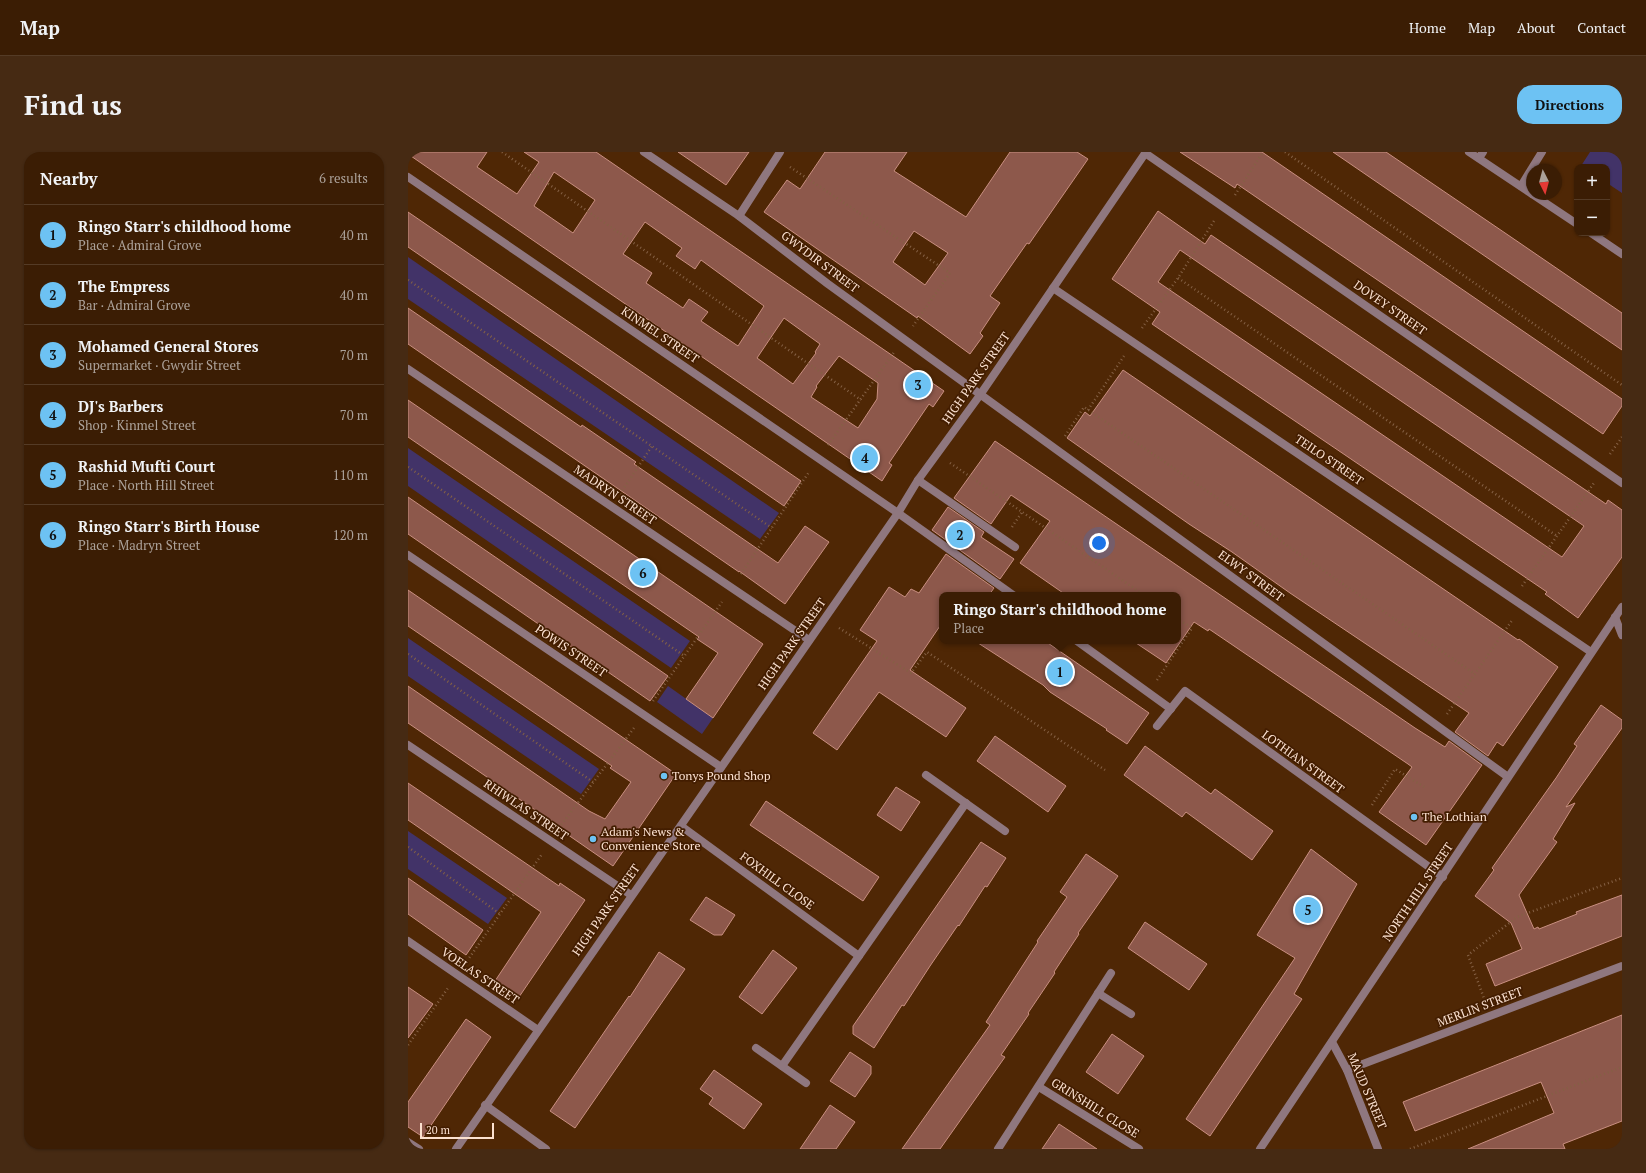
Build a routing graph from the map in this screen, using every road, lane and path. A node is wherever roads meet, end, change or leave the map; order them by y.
1 (502, 152) edge
2 (644, 152) edge
3 (1263, 152) edge
4 (1285, 152) edge
5 (1469, 152) edge
6 (1542, 152) edge
7 (1145, 153) edge
8 (779, 155) edge
9 (1481, 155) edge
10 (408, 177) edge
11 (1521, 186) junction
12 (1526, 190) edge
13 (1541, 200) edge
14 (1224, 208) junction
15 (739, 216) junction
16 (1574, 222) edge
17 (1595, 236) edge
18 (1622, 254) edge
19 (1178, 278) junction
20 (408, 280) edge
21 (1053, 288) junction
22 (904, 339) junction
23 (1133, 342) junction
24 (408, 369) edge
25 (1622, 385) edge
26 (980, 395) junction
27 (861, 400) junction
28 (1088, 410) junction
29 (1622, 437) edge
30 (652, 446) junction
31 (1056, 450) junction
32 (937, 454) junction
33 (819, 458) junction
34 (408, 467) edge
35 (1601, 469) junction
36 (918, 480) junction
37 (1622, 483) edge
38 (612, 506) junction
39 (898, 513) junction
40 (772, 528) junction
41 (1557, 536) junction
42 (1014, 547) dead end
43 (408, 555) edge
44 (732, 588) junction
45 (1009, 592) edge
46 (1140, 592) edge
47 (1513, 599) junction
48 (1523, 606) junction
49 (1622, 607) edge
50 (1615, 618) junction
51 (824, 619) junction
52 (1181, 621) edge
53 (1622, 634) edge
54 (809, 640) junction
55 (1081, 644) edge
56 (1591, 652) junction
57 (408, 654) edge
58 (683, 655) junction
59 (1475, 674) junction
60 (1149, 692) junction
61 (1171, 709) junction
62 (644, 715) junction
63 (1157, 726) dead end
64 (1438, 726) junction
65 (408, 745) edge
66 (721, 767) junction
67 (1104, 770) dead end
68 (926, 775) dead end
69 (1508, 777) junction
70 (593, 782) junction
71 (1426, 788) dead end
72 (966, 803) junction
73 (1362, 819) junction
74 (681, 826) junction
75 (1005, 830) dead end
76 (550, 841) junction
77 (408, 847) edge
78 (1443, 877) junction
79 (1622, 878) edge
80 (631, 895) junction
81 (500, 914) junction
82 (408, 941) edge
83 (859, 956) junction
84 (1622, 966) edge
85 (1112, 973) dead end
86 (458, 975) junction
87 (1098, 993) junction
88 (1132, 1014) dead end
89 (1491, 1016) junction
90 (538, 1030) junction
91 (1332, 1042) junction
92 (408, 1045) edge
93 (756, 1048) dead end
94 (782, 1066) junction
95 (1622, 1067) edge
96 (1347, 1070) junction
97 (806, 1083) dead end
98 (1039, 1087) junction
99 (485, 1106) junction
100 (408, 1142) edge
101 (419, 1149) edge
102 (456, 1149) edge
103 (546, 1149) edge
104 (998, 1149) edge
105 (1139, 1149) edge
106 (1260, 1149) edge
107 (1378, 1149) edge
108 (1410, 1149) edge

1 - 27 path
2 - 15 street, GWYDIR STREET
3 - 14 path
4 - 25 path
5 - 9 street
6 - 11 street
7 - 14 street, DOVEY STREET
7 - 21 street, HIGH PARK STREET
8 - 15 street
8 - 22 path
9 - 11 street
10 - 33 street, KINMEL STREET
11 - 12 street
13 - 16 street
14 - 19 path
14 - 35 street, DOVEY STREET
15 - 22 street, GWYDIR STREET
17 - 18 street
19 - 23 path
19 - 41 path
20 - 30 path
21 - 23 street, TEILO STREET
21 - 26 street, HIGH PARK STREET
22 - 26 street, GWYDIR STREET
22 - 27 path
23 - 28 path
23 - 47 street, TEILO STREET
24 - 38 street, MADRYN STREET
26 - 31 street, ELWY STREET
26 - 32 street, HIGH PARK STREET
27 - 33 path
28 - 31 path
28 - 59 path
29 - 35 path
30 - 38 path
30 - 40 path
31 - 64 street, ELWY STREET
32 - 36 street, HIGH PARK STREET
32 - 46 path
33 - 39 street, KINMEL STREET
33 - 40 path
34 - 58 path
35 - 37 street, DOVEY STREET
35 - 41 path
36 - 39 street, HIGH PARK STREET
36 - 42 street
38 - 44 street, MADRYN STREET
39 - 45 street, KINMEL STREET
39 - 51 street, HIGH PARK STREET
40 - 44 path
41 - 47 path
43 - 62 street, POWIS STREET
44 - 54 street, MADRYN STREET
44 - 58 path
47 - 48 street, TEILO STREET
48 - 56 street, TEILO STREET
48 - 59 path
49 - 50 street, NORTH HILL STREET
50 - 53 street
50 - 56 street, NORTH HILL STREET
51 - 54 street, HIGH PARK STREET
51 - 67 path
52 - 60 path
54 - 66 street, HIGH PARK STREET
55 - 60 street
56 - 69 street, NORTH HILL STREET
57 - 70 path
58 - 62 path
59 - 64 path
60 - 61 street
61 - 63 street, LOTHIAN STREET
61 - 73 street, LOTHIAN STREET
62 - 66 street, POWIS STREET
62 - 70 path
64 - 69 street, ELWY STREET
65 - 76 street, RHIWLAS STREET
66 - 74 street, HIGH PARK STREET
68 - 72 street
69 - 78 street, NORTH HILL STREET
70 - 76 path
71 - 73 path
72 - 75 street
72 - 83 street
73 - 78 street, LOTHIAN STREET
74 - 80 street, HIGH PARK STREET
74 - 83 street, FOXHILL CLOSE
76 - 80 street, RHIWLAS STREET
76 - 81 path
77 - 81 path
78 - 91 street, NORTH HILL STREET
79 - 89 path
80 - 90 street, HIGH PARK STREET
81 - 86 path
82 - 86 street, VOELAS STREET
83 - 94 street
84 - 89 street, MERLIN STREET
85 - 87 street, GRINSHILL CLOSE
86 - 90 street, VOELAS STREET
86 - 92 path
87 - 88 street
87 - 98 street, GRINSHILL CLOSE
89 - 96 street, MERLIN STREET
90 - 99 street, HIGH PARK STREET
91 - 96 street, MAUD STREET
91 - 106 street, NORTH HILL STREET
93 - 94 street
94 - 97 street
95 - 108 path
96 - 107 street, MAUD STREET
98 - 104 street, GRINSHILL CLOSE
98 - 105 street, GRINSHILL CLOSE
99 - 102 street, HIGH PARK STREET
99 - 103 street
100 - 101 street

